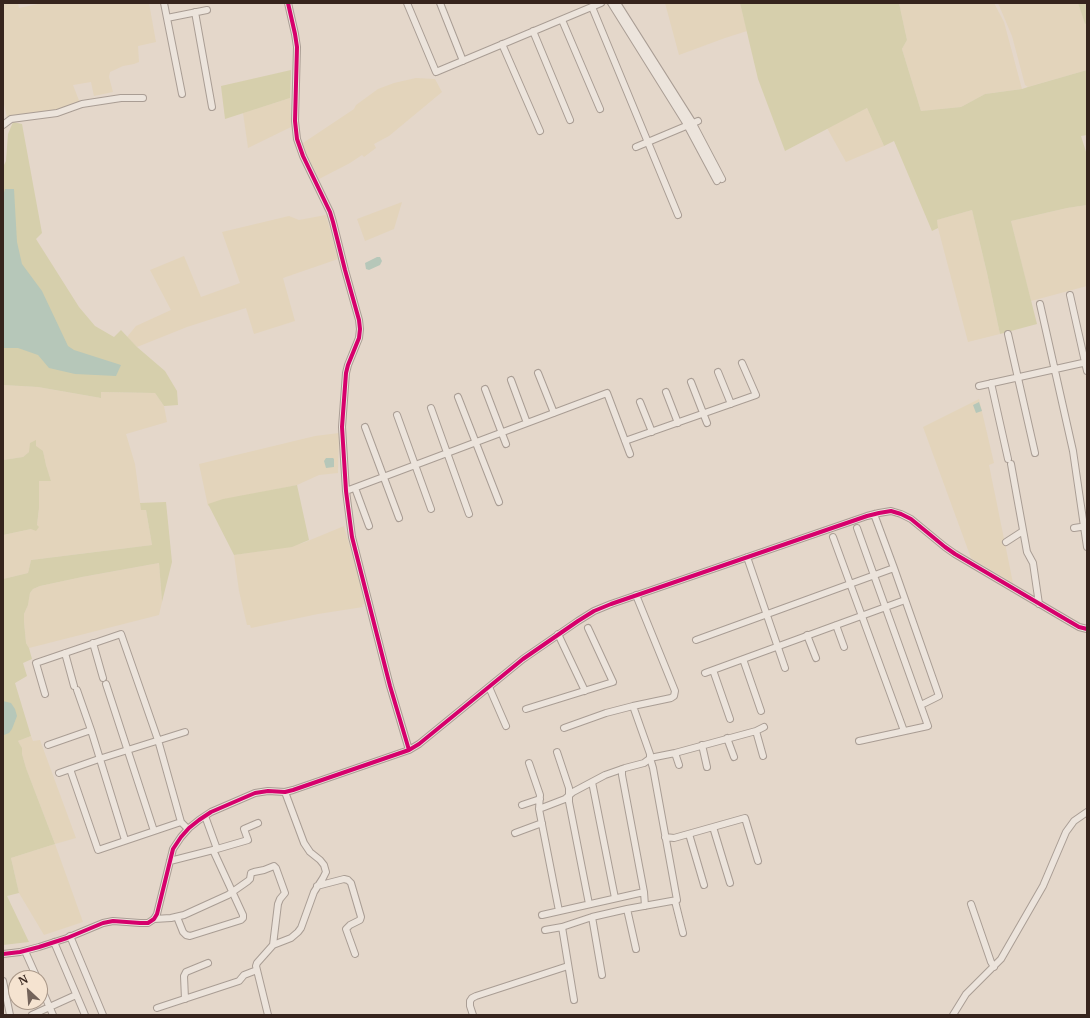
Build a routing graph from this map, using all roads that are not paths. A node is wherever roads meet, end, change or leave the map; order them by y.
1 (164, 3) edge
2 (288, 3) edge
3 (407, 3) edge
4 (440, 3) edge
5 (601, 3) edge
6 (611, 3) edge
7 (617, 3) edge
8 (592, 7) junction
9 (207, 10) dead end
10 (195, 12) junction
11 (167, 18) junction
12 (562, 20) junction
13 (533, 32) junction
14 (502, 44) junction
15 (464, 61) junction
16 (182, 94) dead end
17 (143, 98) dead end
18 (212, 107) dead end
19 (600, 108) dead end
20 (570, 120) dead end
21 (693, 123) junction
22 (3, 125) edge
23 (540, 131) dead end
24 (647, 142) junction
25 (636, 147) dead end
26 (720, 180) dead end
27 (678, 216) dead end
28 (1070, 295) dead end
29 (1040, 304) dead end
30 (1008, 334) dead end
31 (1086, 362) edge
32 (742, 363) dead end
33 (1055, 369) junction
34 (1087, 371) edge
35 (718, 372) dead end
36 (538, 373) dead end
37 (1018, 377) junction
38 (511, 380) dead end
39 (691, 382) dead end
40 (991, 383) junction
41 (979, 386) dead end
42 (485, 389) dead end
43 (666, 392) dead end
44 (458, 397) dead end
45 (640, 402) dead end
46 (731, 404) junction
47 (431, 408) dead end
48 (554, 413) junction
49 (703, 414) junction
50 (397, 415) dead end
51 (678, 422) junction
52 (527, 423) junction
53 (707, 423) dead end
54 (365, 427) dead end
55 (502, 432) junction
56 (652, 432) junction
57 (625, 441) junction
58 (476, 442) junction
59 (506, 444) dead end
60 (447, 453) junction
61 (1035, 453) dead end
62 (630, 454) dead end
63 (416, 465) junction
64 (384, 477) junction
65 (355, 488) junction
66 (346, 491) junction
67 (499, 502) dead end
68 (431, 509) dead end
69 (469, 514) dead end
70 (874, 514) junction
71 (399, 518) dead end
72 (369, 526) dead end
73 (1086, 526) edge
74 (857, 528) dead end
75 (1074, 528) dead end
76 (1023, 531) junction
77 (833, 537) dead end
78 (1006, 542) dead end
79 (1087, 547) edge
80 (747, 557) junction
81 (894, 568) junction
82 (874, 575) junction
83 (850, 584) junction
84 (636, 595) junction
85 (905, 600) junction
86 (1039, 604) junction
87 (886, 607) junction
88 (767, 614) junction
89 (862, 616) junction
90 (836, 625) junction
91 (588, 628) dead end
92 (1087, 629) edge
93 (558, 634) junction
94 (807, 635) junction
95 (696, 640) dead end
96 (93, 643) junction
97 (778, 646) junction
98 (844, 647) dead end
99 (65, 653) junction
100 (816, 658) dead end
101 (743, 659) junction
102 (786, 668) dead end
103 (713, 670) junction
104 (705, 672) dead end
105 (489, 687) junction
106 (585, 691) junction
107 (45, 694) dead end
108 (921, 705) junction
109 (633, 706) junction
110 (526, 708) dead end
111 (761, 711) dead end
112 (730, 719) dead end
113 (506, 726) dead end
114 (764, 727) dead end
115 (564, 728) dead end
116 (91, 730) junction
117 (756, 731) junction
118 (904, 731) junction
119 (185, 732) dead end
120 (727, 738) junction
121 (158, 740) junction
122 (859, 741) dead end
123 (48, 745) dead end
124 (702, 745) junction
125 (127, 750) junction
126 (409, 750) junction
127 (557, 752) dead end
128 (675, 753) junction
129 (763, 756) dead end
130 (734, 757) dead end
131 (650, 758) junction
132 (99, 759) junction
133 (529, 763) dead end
134 (679, 765) dead end
135 (707, 767) dead end
136 (70, 769) junction
137 (622, 769) junction
138 (59, 773) dead end
139 (592, 782) junction
140 (285, 792) junction
141 (569, 796) junction
142 (540, 799) junction
143 (522, 805) dead end
144 (539, 809) junction
145 (1087, 812) edge
146 (205, 816) junction
147 (181, 822) junction
148 (258, 823) dead end
149 (542, 823) junction
150 (713, 828) junction
151 (188, 829) junction
152 (154, 831) junction
153 (515, 833) dead end
154 (689, 834) junction
155 (665, 837) junction
156 (125, 840) junction
157 (215, 850) junction
158 (170, 861) junction
159 (758, 861) dead end
160 (730, 883) dead end
161 (704, 885) dead end
162 (317, 886) junction
163 (232, 892) junction
164 (644, 892) junction
165 (615, 898) junction
166 (675, 901) junction
167 (589, 904) junction
168 (972, 904) dead end
169 (645, 906) junction
170 (627, 909) junction
171 (559, 911) junction
172 (542, 915) dead end
173 (177, 917) junction
174 (592, 917) junction
175 (154, 919) junction
176 (562, 927) junction
177 (545, 930) dead end
178 (683, 933) dead end
179 (70, 936) junction
180 (54, 942) junction
181 (273, 945) junction
182 (636, 949) dead end
183 (25, 951) junction
184 (3, 954) edge
185 (354, 954) dead end
186 (208, 963) dead end
187 (568, 966) junction
188 (994, 967) junction
189 (33, 970) edge
190 (257, 970) junction
191 (602, 975) dead end
192 (3, 981) edge
193 (76, 995) junction
194 (185, 999) junction
195 (574, 1000) dead end
196 (48, 1003) edge
197 (50, 1007) junction
198 (157, 1008) dead end
199 (10, 1015) edge
200 (32, 1015) edge
201 (53, 1015) edge
202 (85, 1015) edge
203 (103, 1015) edge
204 (268, 1015) edge
205 (473, 1015) edge
206 (953, 1015) edge

1 - 11 street
2 - 66 street
3 - 15 street
4 - 15 street
5 - 8 street
6 - 21 street
7 - 21 street
8 - 12 street
8 - 24 street
9 - 10 street
10 - 11 street
10 - 18 street
11 - 16 street
12 - 13 street
12 - 19 street
13 - 14 street
13 - 20 street
14 - 15 street
14 - 23 street
17 - 22 street
21 - 24 street
21 - 26 street
24 - 25 street
24 - 27 street
28 - 31 street
29 - 33 street
30 - 37 street
31 - 33 street
31 - 34 street
32 - 46 street
33 - 37 street
33 - 73 street
35 - 46 street
36 - 48 street
37 - 40 street
37 - 61 street
38 - 52 street
39 - 49 street
40 - 41 street
40 - 76 street
42 - 55 street
43 - 51 street
44 - 58 street
45 - 56 street
46 - 49 street
47 - 60 street
48 - 52 street
48 - 57 street
49 - 51 street
49 - 53 street
50 - 63 street
51 - 56 street
52 - 55 street
54 - 64 street
55 - 58 street
55 - 59 street
56 - 57 street
57 - 62 street
58 - 60 street
58 - 67 street
60 - 63 street
60 - 69 street
63 - 64 street
63 - 68 street
64 - 65 street
64 - 71 street
65 - 66 street
65 - 72 street
66 - 126 street
70 - 80 street
70 - 81 street
70 - 86 street
73 - 75 street
73 - 79 street
74 - 82 street
76 - 78 street
76 - 86 street
77 - 83 street
80 - 84 street
80 - 88 street
81 - 82 street
81 - 85 street
82 - 83 street
82 - 87 street
83 - 88 street
83 - 89 street
84 - 93 street
84 - 109 street
85 - 87 street
85 - 108 street
86 - 92 street
87 - 89 street
87 - 108 street
88 - 95 street
88 - 97 street
89 - 90 street
89 - 118 street
90 - 94 street
90 - 98 street
91 - 106 street
93 - 105 street
93 - 106 street
94 - 97 street
94 - 100 street
96 - 99 street
96 - 121 street
96 - 125 street
97 - 101 street
97 - 102 street
99 - 107 street
99 - 116 street
101 - 103 street
101 - 111 street
103 - 104 street
103 - 112 street
105 - 113 street
105 - 126 street
106 - 110 street
108 - 118 street
109 - 115 street
109 - 131 street
114 - 117 street
116 - 123 street
116 - 132 street
117 - 120 street
117 - 129 street
118 - 122 street
119 - 121 street
120 - 124 street
120 - 130 street
121 - 125 street
121 - 147 street
124 - 128 street
124 - 135 street
125 - 132 street
125 - 152 street
126 - 140 street
127 - 141 street
128 - 131 street
128 - 134 street
131 - 137 street
131 - 155 street
132 - 136 street
132 - 156 street
133 - 142 street
136 - 138 street
136 - 156 street
137 - 139 street
137 - 164 street
139 - 141 street
139 - 165 street
140 - 146 street
140 - 162 street
141 - 144 street
141 - 167 street
142 - 143 street
142 - 144 street
144 - 149 street
145 - 188 street
146 - 151 street
146 - 157 street
147 - 151 street
147 - 152 street
148 - 157 street
149 - 153 street
149 - 171 street
150 - 154 street
150 - 159 street
150 - 160 street
151 - 158 street
152 - 156 street
154 - 155 street
154 - 161 street
155 - 166 street
157 - 158 street
157 - 163 street
158 - 175 street
162 - 181 street
162 - 185 street
163 - 173 street
163 - 173 street
163 - 181 street
164 - 165 street
164 - 169 street
165 - 167 street
166 - 169 street
166 - 178 street
167 - 171 street
168 - 188 street
169 - 170 street
170 - 174 street
170 - 182 street
171 - 172 street
173 - 175 street
174 - 176 street
174 - 191 street
175 - 179 street
176 - 177 street
176 - 187 street
179 - 180 street
179 - 203 street
180 - 183 street
180 - 193 street
181 - 190 street
183 - 184 street
183 - 189 street
186 - 194 street
187 - 195 street
187 - 205 street
188 - 206 street
190 - 194 street
190 - 204 street
192 - 199 street
193 - 197 street
193 - 202 street
194 - 198 street
196 - 197 street
197 - 200 street
197 - 201 street

